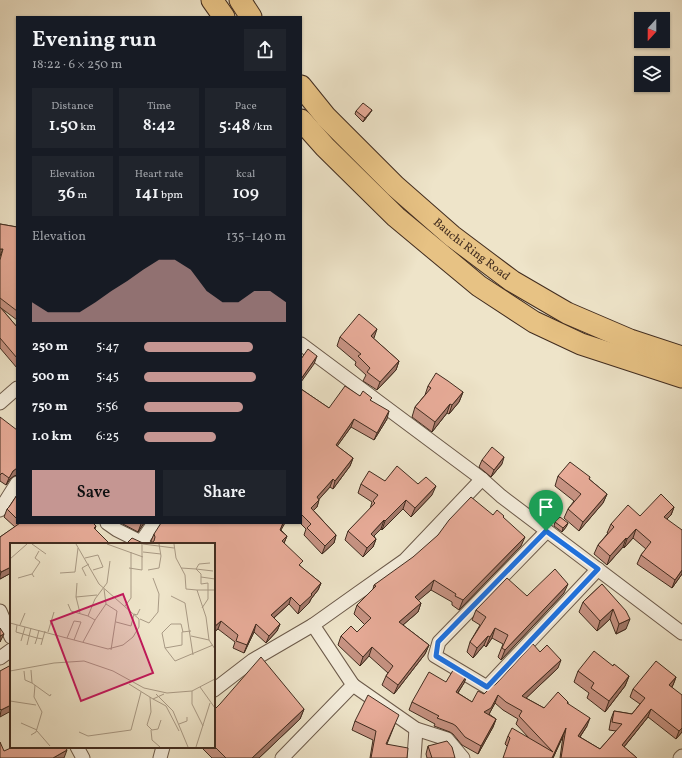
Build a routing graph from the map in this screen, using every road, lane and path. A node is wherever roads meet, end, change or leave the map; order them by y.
1 (212, 0) edge
2 (240, 0) edge
3 (223, 16) edge
4 (250, 16) edge
5 (302, 87) edge
6 (302, 121) edge
7 (302, 345) edge
8 (682, 357) edge
9 (682, 377) edge
10 (16, 389) edge
11 (0, 403) edge
12 (482, 480) junction
13 (16, 485) edge
14 (0, 510) edge
15 (109, 524) edge
16 (153, 524) edge
17 (546, 531) junction
18 (143, 543) edge
19 (598, 569) junction
20 (0, 611) edge
21 (313, 625) junction
22 (682, 633) edge
23 (10, 635) edge
24 (10, 651) edge
25 (0, 658) edge
26 (353, 685) junction
27 (215, 689) edge
28 (416, 728) junction
29 (78, 748) edge
30 (163, 748) edge
31 (83, 758) edge
32 (160, 758) edge
33 (282, 758) edge
34 (414, 758) edge
35 (463, 758) edge

1 - 3 main road
2 - 4 main road
5 - 8 main road, Bauchi Ring Road
6 - 9 main road, Bauchi Ring Road
7 - 12 street
10 - 11 street
12 - 17 street
12 - 21 street
13 - 14 street
15 - 18 street
16 - 18 street
17 - 19 street
17 - 19 street
19 - 22 street
20 - 23 street
21 - 26 street
21 - 27 street
24 - 25 street
26 - 28 street
26 - 33 street
28 - 34 street
28 - 35 street
29 - 31 street
30 - 32 street

